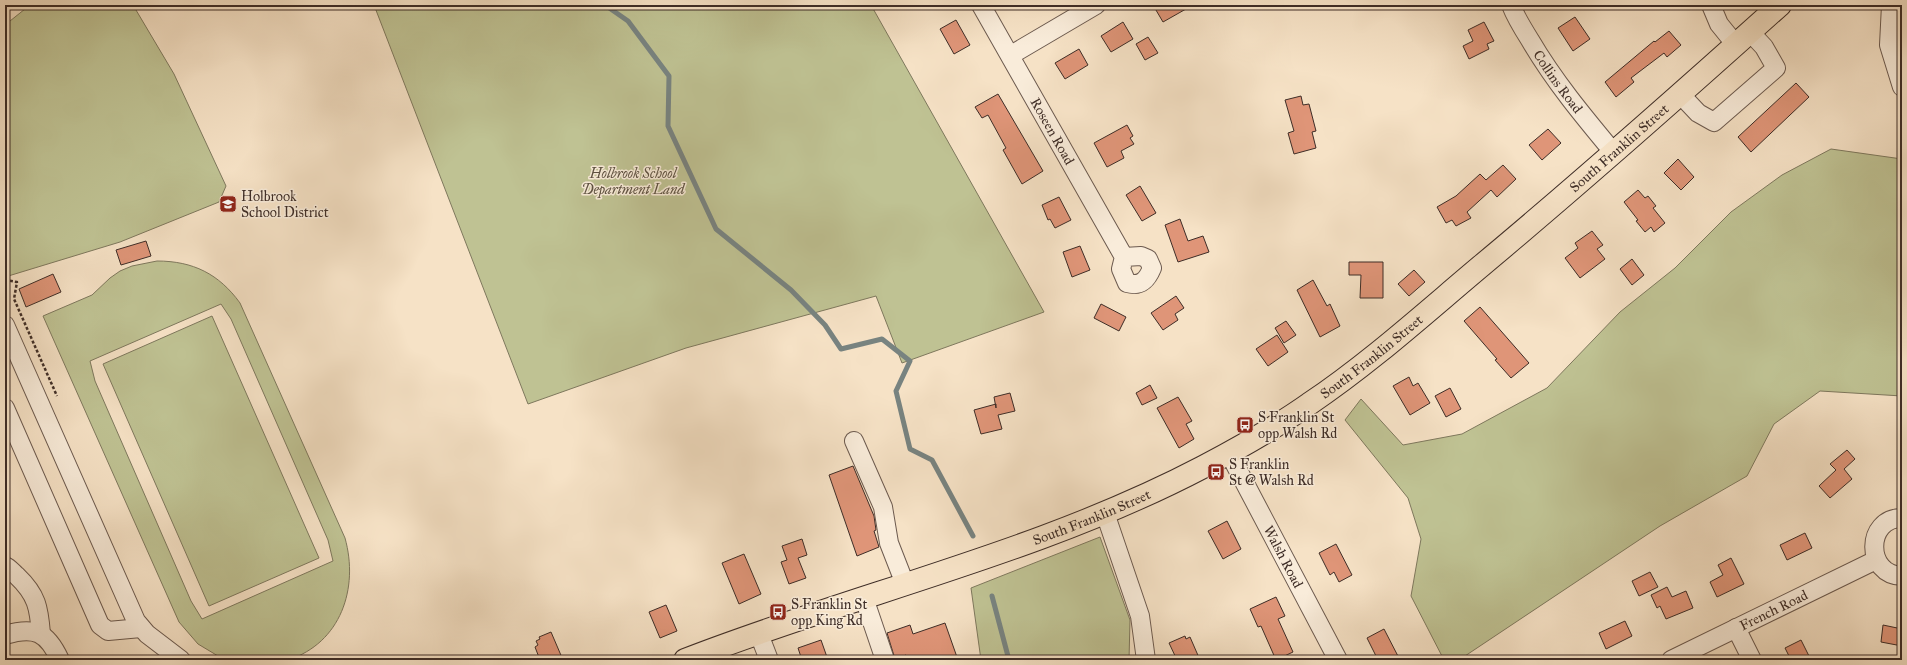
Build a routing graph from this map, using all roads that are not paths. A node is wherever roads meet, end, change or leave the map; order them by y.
1 (981, 5) edge
2 (1096, 5) edge
3 (1511, 5) edge
4 (1711, 5) edge
5 (1780, 5) edge
6 (1891, 5) edge
7 (1743, 38) junction
8 (1011, 55) junction
9 (1902, 87) edge
10 (1680, 94) junction
11 (1614, 153) junction
12 (1124, 257) dead end
13 (5, 325) edge
14 (5, 408) edge
15 (854, 441) dead end
16 (1228, 454) junction
17 (1105, 513) junction
18 (1902, 518) edge
19 (1876, 560) junction
20 (5, 566) edge
21 (1902, 576) edge
22 (905, 584) junction
23 (864, 598) junction
24 (141, 628) junction
25 (1736, 628) junction
26 (41, 634) junction
27 (759, 634) junction
28 (5, 635) edge
29 (60, 660) edge
30 (181, 660) edge
31 (685, 660) edge
32 (769, 660) edge
33 (885, 660) edge
34 (1146, 660) edge
35 (1338, 660) edge
36 (1671, 660) edge
37 (1752, 660) edge

1 - 8 street, Roseen Road
2 - 8 street
3 - 11 street, Collins Road
4 - 7 street
5 - 7 main road, South Franklin Street
6 - 9 street
7 - 10 main road, South Franklin Street
7 - 10 street
8 - 12 street, Roseen Road
10 - 11 main road, South Franklin Street
11 - 16 main road, South Franklin Street
13 - 24 street
14 - 24 street
15 - 22 street
16 - 17 main road, South Franklin Street
16 - 35 street, Walsh Road
17 - 22 main road, South Franklin Street
17 - 34 street
18 - 19 street
19 - 21 street
19 - 25 street, French Road
20 - 26 street
22 - 23 main road, South Franklin Street
23 - 27 main road, South Franklin Street
23 - 33 street
24 - 30 street
25 - 36 street, French Road
25 - 37 street
26 - 28 street
26 - 29 street
27 - 31 main road, South Franklin Street
27 - 32 street

